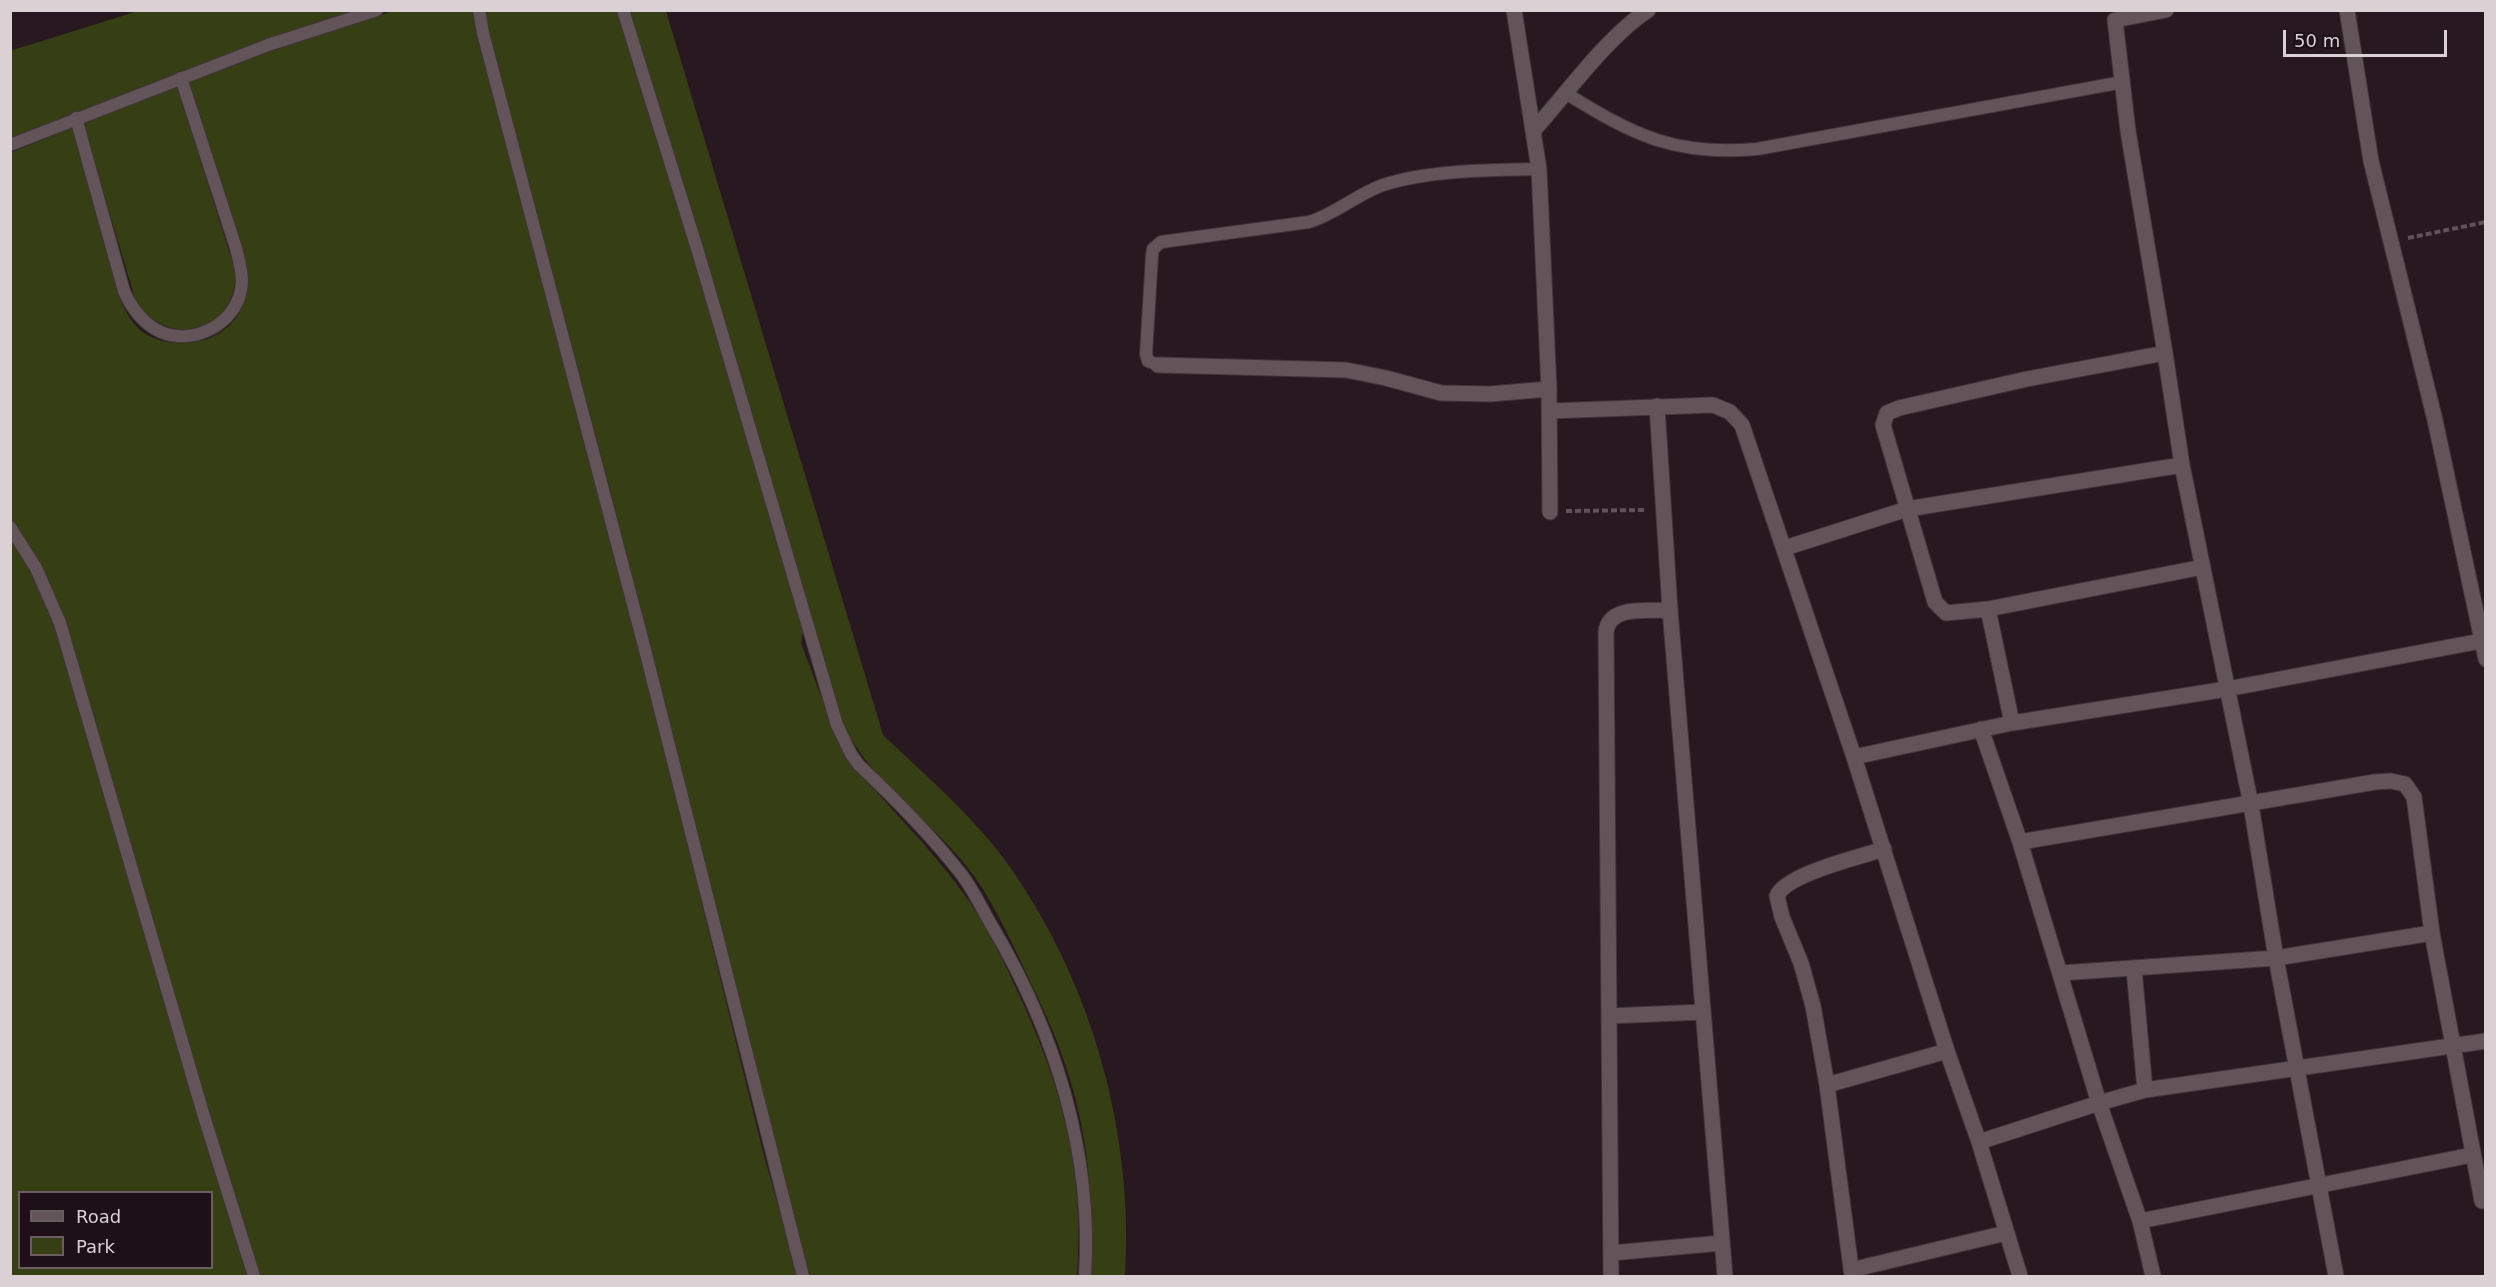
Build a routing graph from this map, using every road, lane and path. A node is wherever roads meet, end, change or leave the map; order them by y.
1 (377, 10) edge
2 (479, 10) edge
3 (623, 10) edge
4 (1514, 10) edge
5 (1648, 10) edge
6 (2166, 10) edge
7 (2347, 10) edge
8 (2144, 12) edge
9 (181, 78) junction
10 (2123, 82) junction
11 (1567, 94) junction
12 (76, 118) junction
13 (1534, 130) junction
14 (10, 145) edge
15 (1539, 170) junction
16 (2486, 222) edge
17 (2390, 242) junction
18 (2165, 353) junction
19 (1158, 365) joint
20 (1549, 389) junction
21 (1657, 406) junction
22 (1549, 411) junction
23 (2182, 465) junction
24 (1907, 509) junction
25 (1550, 512) joint
26 (1648, 521) dead end
27 (10, 527) edge
28 (1785, 548) junction
29 (2203, 567) junction
30 (1988, 609) junction
31 (1670, 610) junction
32 (2481, 641) junction
33 (2486, 659) edge
34 (2228, 689) junction
35 (2012, 723) junction
36 (1981, 729) junction
37 (1854, 757) junction
38 (2251, 805) junction
39 (2020, 842) junction
40 (1884, 849) junction
41 (2432, 933) junction
42 (2276, 958) junction
43 (2134, 969) junction
44 (2061, 973) junction
45 (1703, 1012) junction
46 (1609, 1016) junction
47 (2486, 1041) edge
48 (2452, 1046) junction
49 (1947, 1051) junction
50 (2296, 1069) junction
51 (1827, 1085) junction
52 (2145, 1090) junction
53 (2099, 1103) junction
54 (1979, 1142) junction
55 (2472, 1155) junction
56 (2319, 1185) junction
57 (2482, 1201) dead end
58 (2140, 1221) junction
59 (2006, 1233) junction
60 (1722, 1244) junction
61 (1611, 1253) junction
62 (1852, 1273) edge
63 (254, 1276) edge
64 (803, 1276) edge
65 (1085, 1276) edge
66 (1611, 1276) edge
67 (1725, 1276) edge
68 (2020, 1276) edge
69 (2153, 1276) edge
70 (2336, 1276) edge

1 - 9 lane
2 - 64 lane
3 - 65 lane
4 - 13 street
5 - 11 street
6 - 8 street
7 - 17 street
8 - 10 street
9 - 12 lane
9 - 12 lane
10 - 11 lane
10 - 18 street
11 - 13 street
12 - 14 lane
13 - 15 street
15 - 19 lane
15 - 20 street
16 - 17 path
17 - 32 street
18 - 23 street
18 - 24 street
19 - 20 street
20 - 22 street
21 - 22 street
21 - 28 street
21 - 31 street
22 - 25 street
23 - 24 street
23 - 29 street
24 - 28 street
24 - 30 street
25 - 26 path
27 - 63 lane
28 - 37 street
29 - 30 street
29 - 34 street
30 - 35 street
31 - 45 street
31 - 46 street
32 - 33 street
32 - 34 street
34 - 35 street
34 - 38 street
35 - 36 street
36 - 37 street
36 - 39 street
37 - 40 street
38 - 39 street
38 - 41 street
38 - 42 street
39 - 44 street
40 - 49 street
40 - 51 street
41 - 42 street
41 - 48 street
42 - 43 street
42 - 50 street
43 - 44 street
43 - 52 street
44 - 53 street
45 - 46 street
45 - 60 street
46 - 61 street
47 - 48 street
48 - 50 street
48 - 55 street
49 - 51 street
49 - 54 street
50 - 52 street
50 - 56 street
51 - 62 street
52 - 53 street
53 - 54 street
53 - 58 street
54 - 59 street
55 - 56 street
55 - 57 street
56 - 58 street
56 - 70 street
58 - 69 street
59 - 62 street
59 - 68 street
60 - 61 street
60 - 67 street
61 - 66 street

